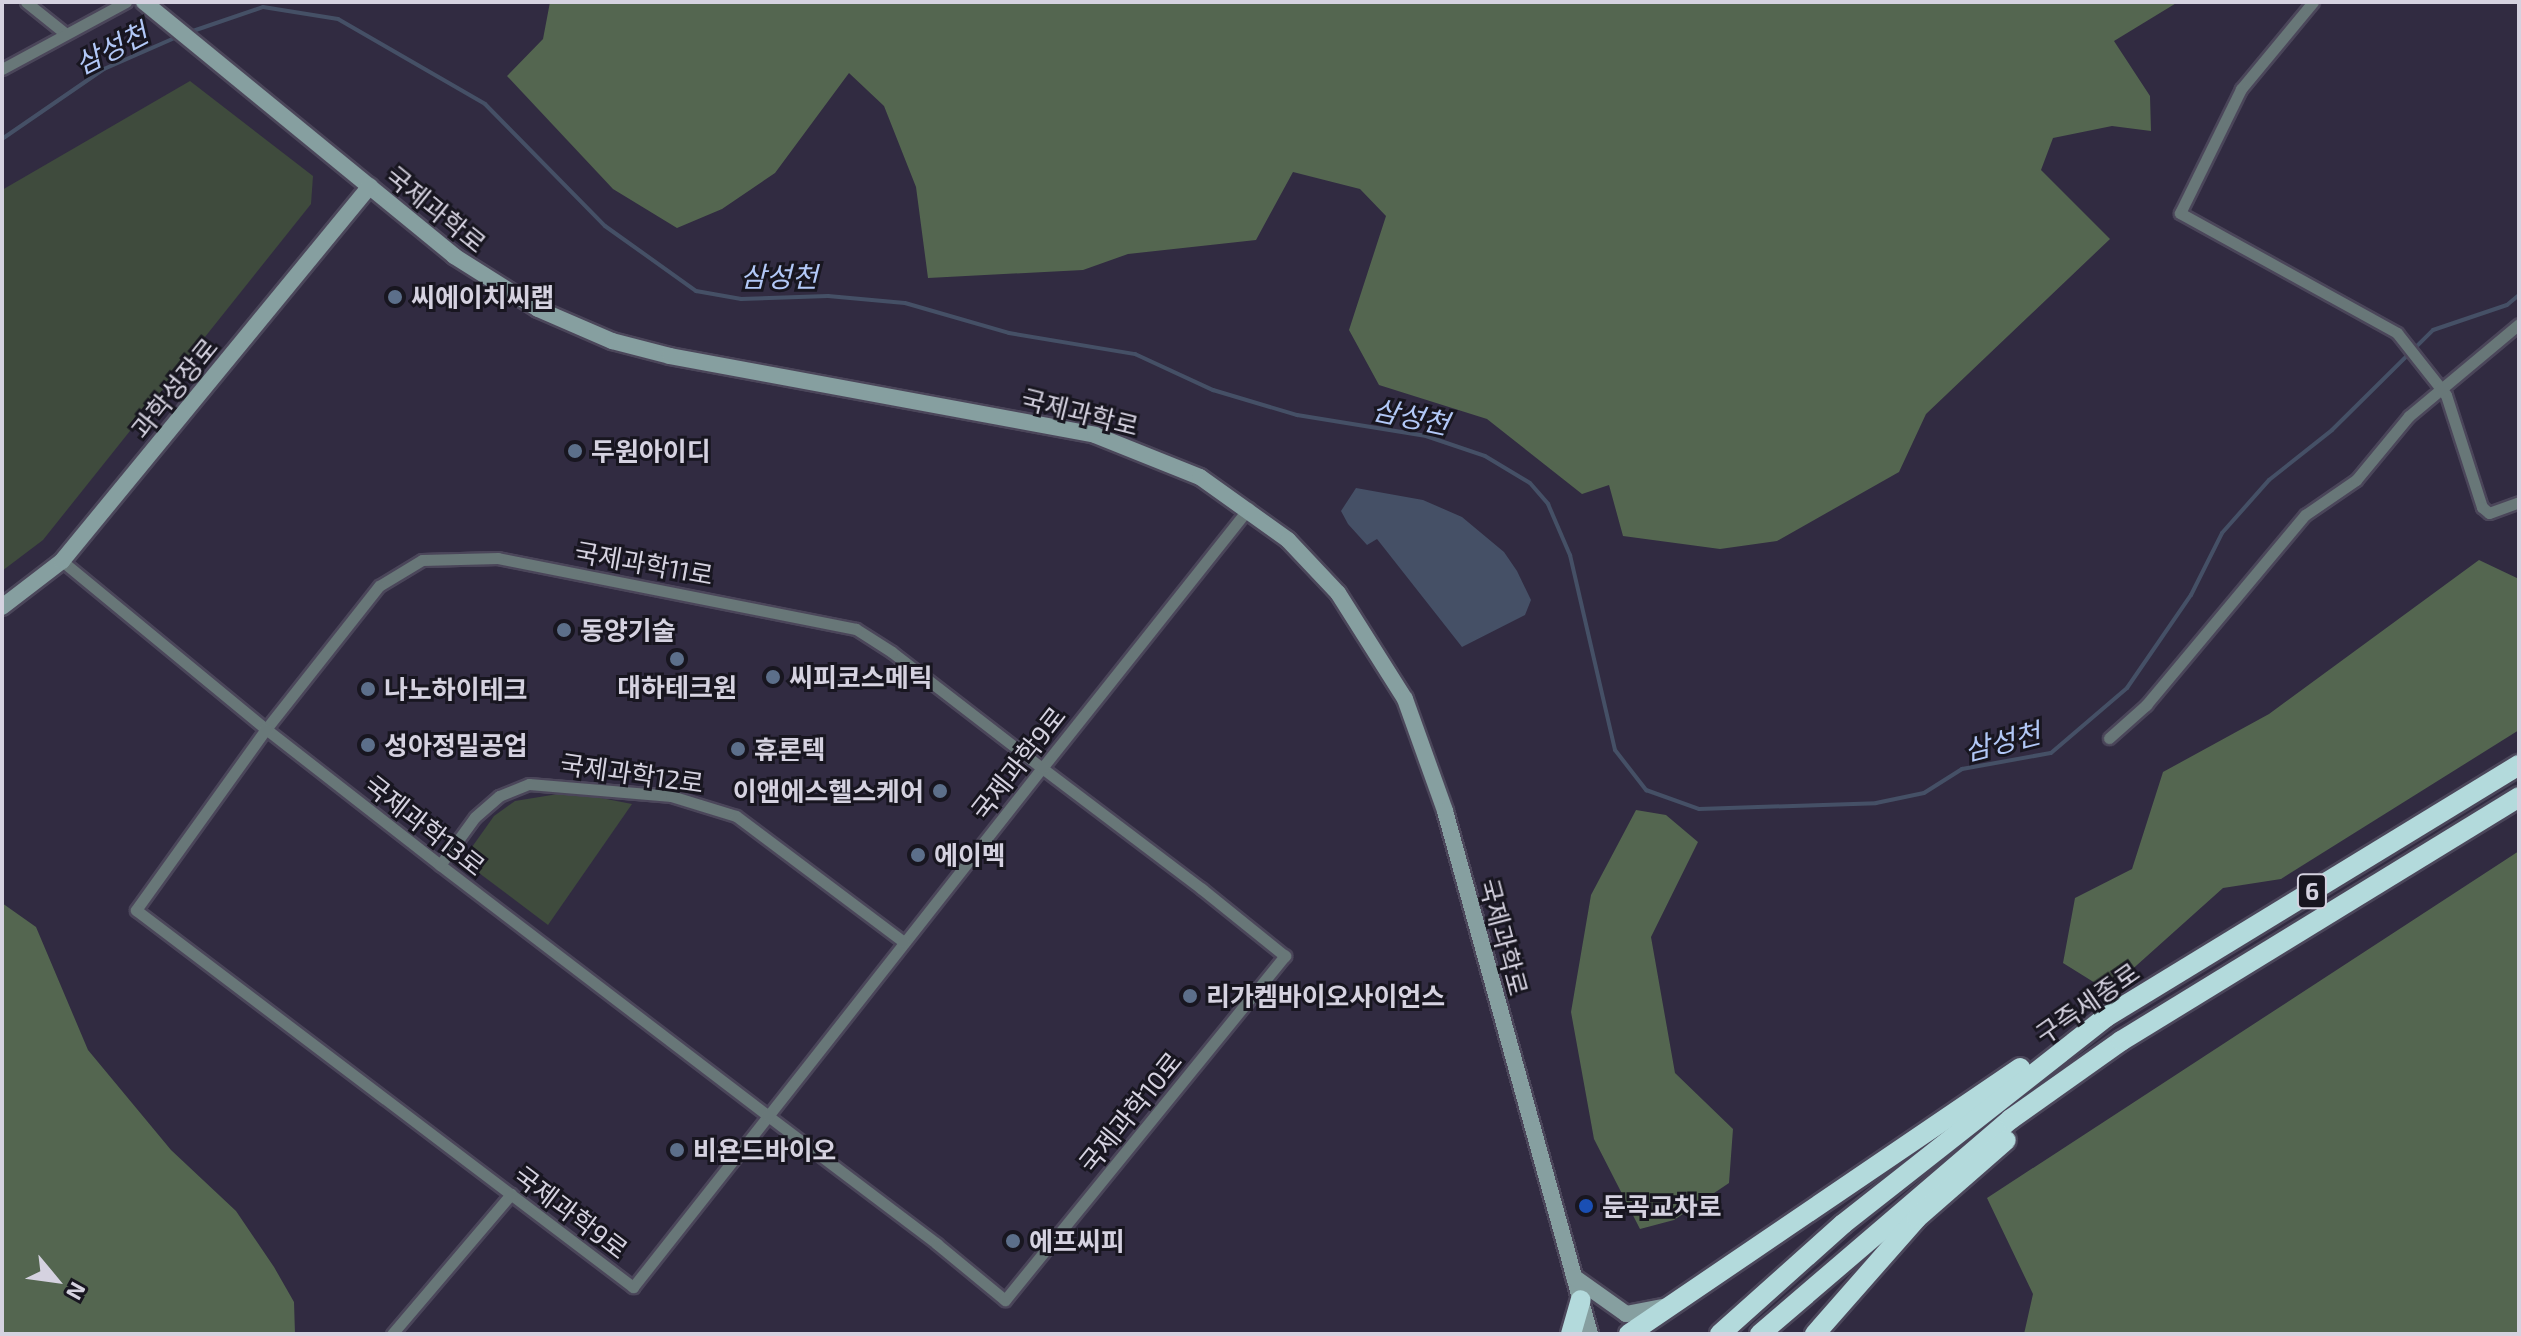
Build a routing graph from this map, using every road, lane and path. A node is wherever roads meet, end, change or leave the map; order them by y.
1 (26, 2) edge
2 (126, 2) edge
3 (144, 2) edge
4 (2313, 2) edge
5 (66, 34) junction
6 (2, 69) edge
7 (370, 186) junction
8 (2519, 324) edge
9 (2442, 387) junction
10 (2519, 502) edge
11 (1249, 507) junction
12 (62, 561) junction
13 (2, 607) edge
14 (266, 729) junction
15 (2109, 738) dead end
16 (2519, 765) edge
17 (1042, 768) junction
18 (2519, 797) edge
19 (440, 865) junction
20 (904, 942) junction
21 (2106, 1017) junction
22 (2121, 1041) junction
23 (768, 1116) junction
24 (511, 1194) junction
25 (1574, 1277) junction
26 (1581, 1300) junction
27 (1672, 1304) junction
28 (392, 1334) edge
29 (1571, 1334) edge
30 (1590, 1334) edge
31 (1629, 1334) edge
32 (1720, 1334) edge
33 (1760, 1334) edge
34 (1815, 1334) edge

1 - 5 street
2 - 5 street
3 - 7 street, 국제과학로
4 - 9 street
5 - 6 street
7 - 11 street, 국제과학로
7 - 12 street, 과학성장로
8 - 9 street
9 - 10 street
9 - 15 street
11 - 17 street, 국제과학9로
11 - 25 street, 국제과학로
12 - 13 street, 과학성장로
12 - 14 street, 국제과학13로
14 - 17 street, 국제과학11로
14 - 19 street, 국제과학13로
14 - 24 street, 국제과학9로
16 - 21 highway, 구즉세종로 / 6
17 - 20 street, 국제과학9로
17 - 23 street, 국제과학10로
18 - 22 highway, 구즉세종로 / 6
19 - 20 street, 국제과학12로
19 - 23 street, 국제과학13로
20 - 23 street, 국제과학9로
21 - 27 highway
21 - 32 highway, 구즉세종로
22 - 33 highway, 구즉세종로
22 - 34 highway
23 - 24 street, 국제과학9로
24 - 28 street
25 - 26 street, 국제과학로
25 - 27 street
26 - 29 highway
26 - 30 street, 국제과학로
27 - 31 highway

